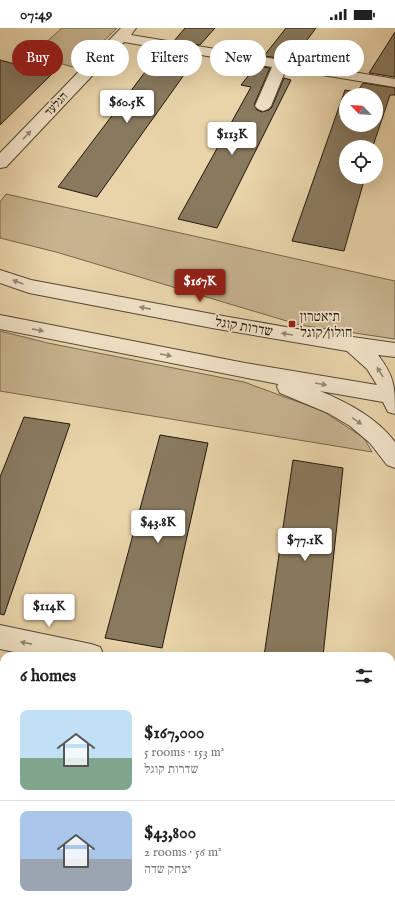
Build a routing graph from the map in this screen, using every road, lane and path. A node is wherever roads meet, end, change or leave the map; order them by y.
1 (124, 32) edge
2 (274, 62) edge
3 (276, 76) edge
4 (355, 76) edge
5 (395, 83) edge
6 (263, 106) dead end
7 (0, 163) edge
8 (0, 276) edge
9 (0, 322) edge
10 (352, 344) junction
11 (395, 350) edge
12 (245, 371) junction
13 (394, 400) edge
14 (395, 460) edge
15 (0, 638) edge
16 (71, 652) edge

1 - 2 street
7 -> 1 street, הגלעד
3 - 6 street
4 - 5 street
10 -> 8 street, שדרות קוגל
9 -> 12 street
10 - 11 street, שדרות קוגל
13 -> 10 street
12 -> 13 street
12 -> 14 street
16 -> 15 street

